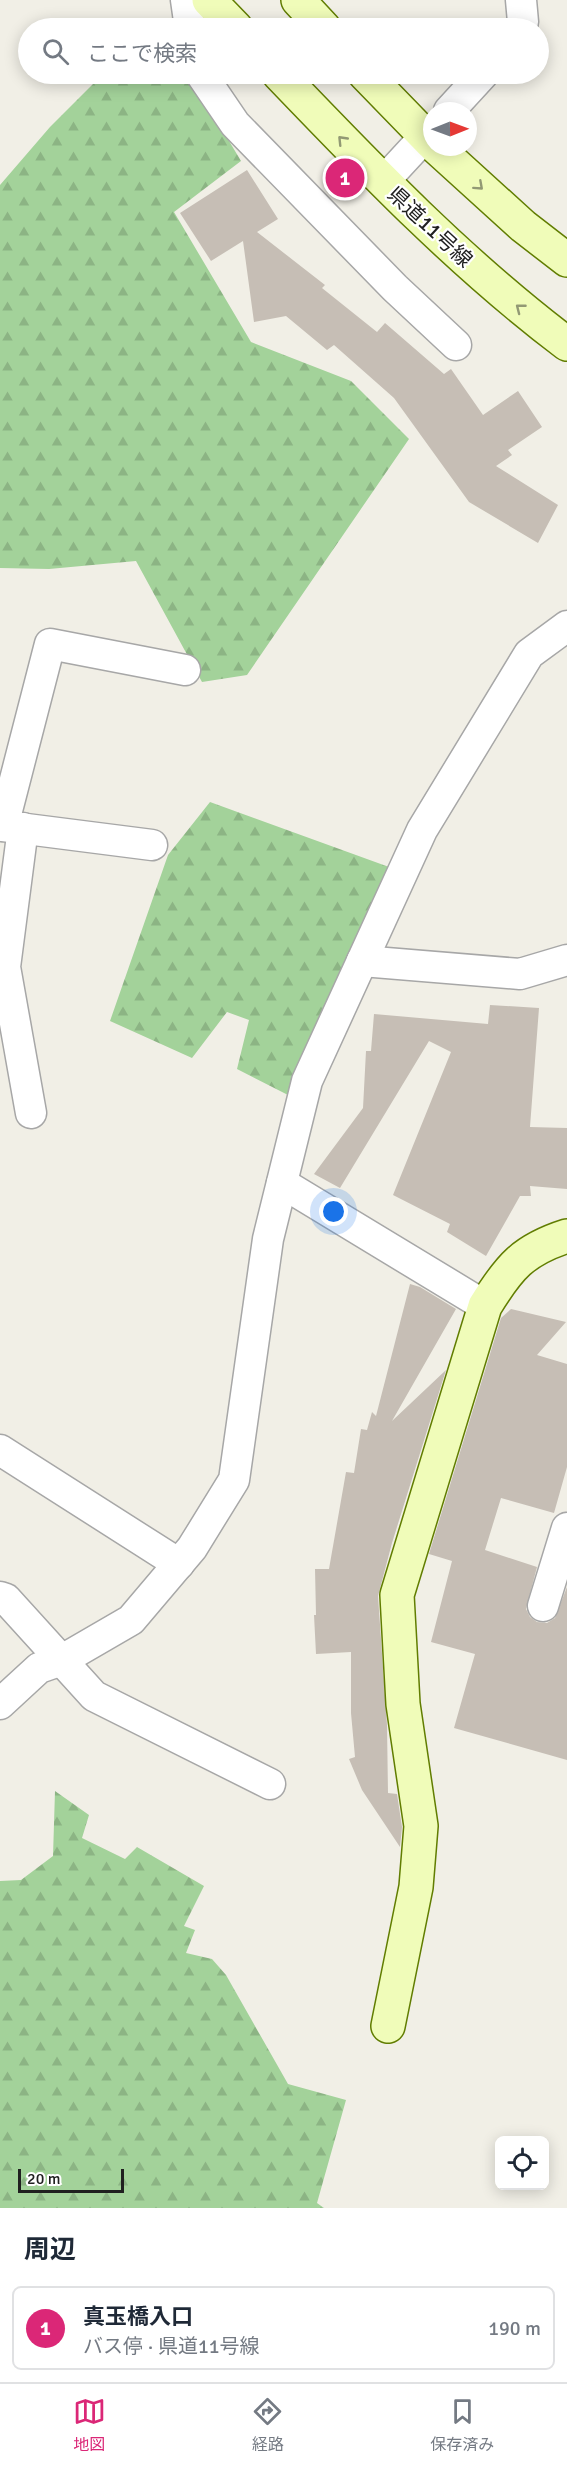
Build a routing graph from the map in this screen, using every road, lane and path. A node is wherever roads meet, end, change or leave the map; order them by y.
1 (186, 0) edge
2 (209, 0) edge
3 (298, 0) edge
4 (521, 0) edge
5 (189, 18) edge
6 (226, 18) edge
7 (315, 18) edge
8 (523, 18) edge
9 (208, 84) edge
10 (289, 84) edge
11 (375, 84) edge
12 (474, 84) edge
13 (457, 102) edge
14 (423, 131) edge
15 (423, 146) edge
16 (449, 156) edge
17 (383, 182) junction
18 (567, 260) edge
19 (567, 344) edge
20 (456, 345) dead end
21 (567, 626) edge
22 (185, 670) dead end
23 (9, 826) edge
24 (152, 844) dead end
25 (567, 960) edge
26 (362, 961) junction
27 (31, 1113) dead end
28 (282, 1183) junction
29 (567, 1236) edge
30 (485, 1306) junction
31 (0, 1450) edge
32 (567, 1528) edge
33 (178, 1564) junction
34 (0, 1597) edge
35 (543, 1606) dead end
36 (62, 1660) junction
37 (0, 1704) edge
38 (270, 1784) dead end
39 (388, 2026) dead end

1 - 5 street
2 - 6 street
3 - 7 street
4 - 8 street
9 - 20 street
17 -> 10 street, 県道11号線
11 - 14 street
12 - 13 street
15 - 17 street
16 -> 18 street
19 -> 17 street, 県道11号線
21 - 26 street
22 - 23 street
23 - 24 street
23 - 27 street
25 - 26 street
26 - 28 street
28 - 30 street
28 - 33 street
29 - 30 street
30 - 39 street
31 - 33 street
32 - 35 street
33 - 36 street
34 - 36 street
36 - 37 street
36 - 38 street

